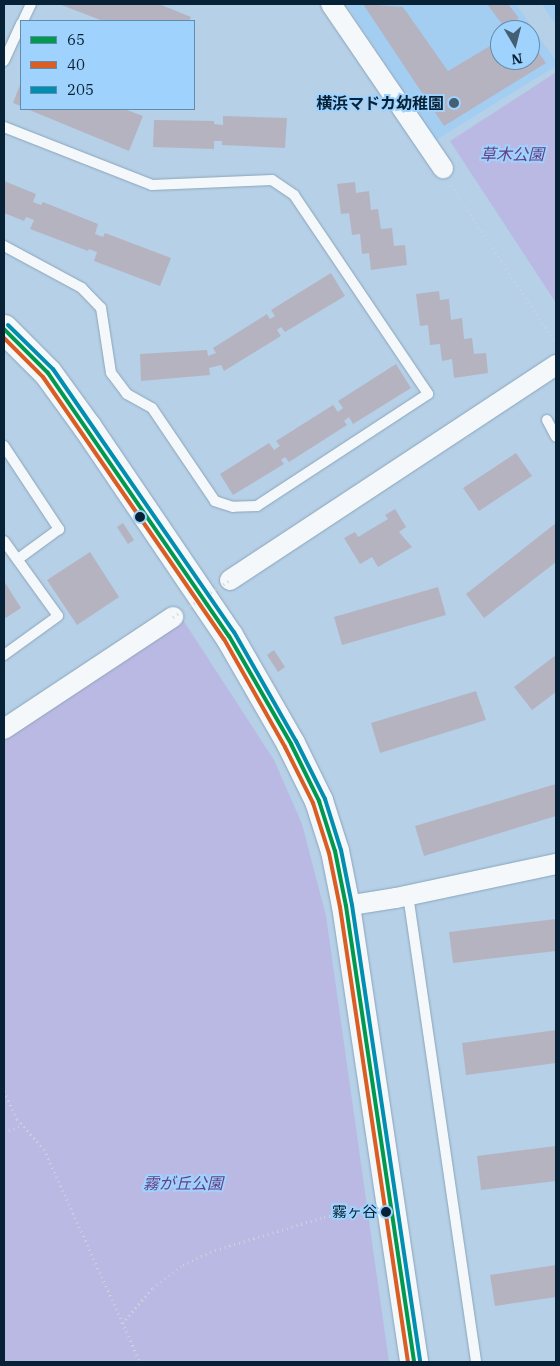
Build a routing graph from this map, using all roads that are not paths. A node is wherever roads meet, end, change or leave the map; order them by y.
1 (31, 4) edge
2 (331, 4) edge
3 (23, 20) edge
4 (20, 27) edge
5 (4, 61) edge
6 (4, 127) edge
7 (442, 168) road end
8 (4, 246) edge
9 (4, 329) edge
10 (556, 365) edge
11 (546, 420) dead end
12 (556, 437) edge
13 (4, 446) edge
14 (4, 541) edge
15 (18, 559) junction
16 (230, 580) road end
17 (173, 617) road end
18 (4, 655) edge
19 (4, 729) edge
20 (556, 864) edge
21 (408, 895) junction
22 (346, 906) junction
23 (414, 1362) edge
24 (476, 1362) edge

1 - 3 lane
2 - 7 street
4 - 5 lane
6 - 8 lane
9 - 22 street
10 - 16 street
11 - 12 lane
13 - 15 lane
14 - 15 lane
15 - 18 lane
17 - 19 street
20 - 21 street
21 - 22 street
21 - 24 lane
22 - 23 street

